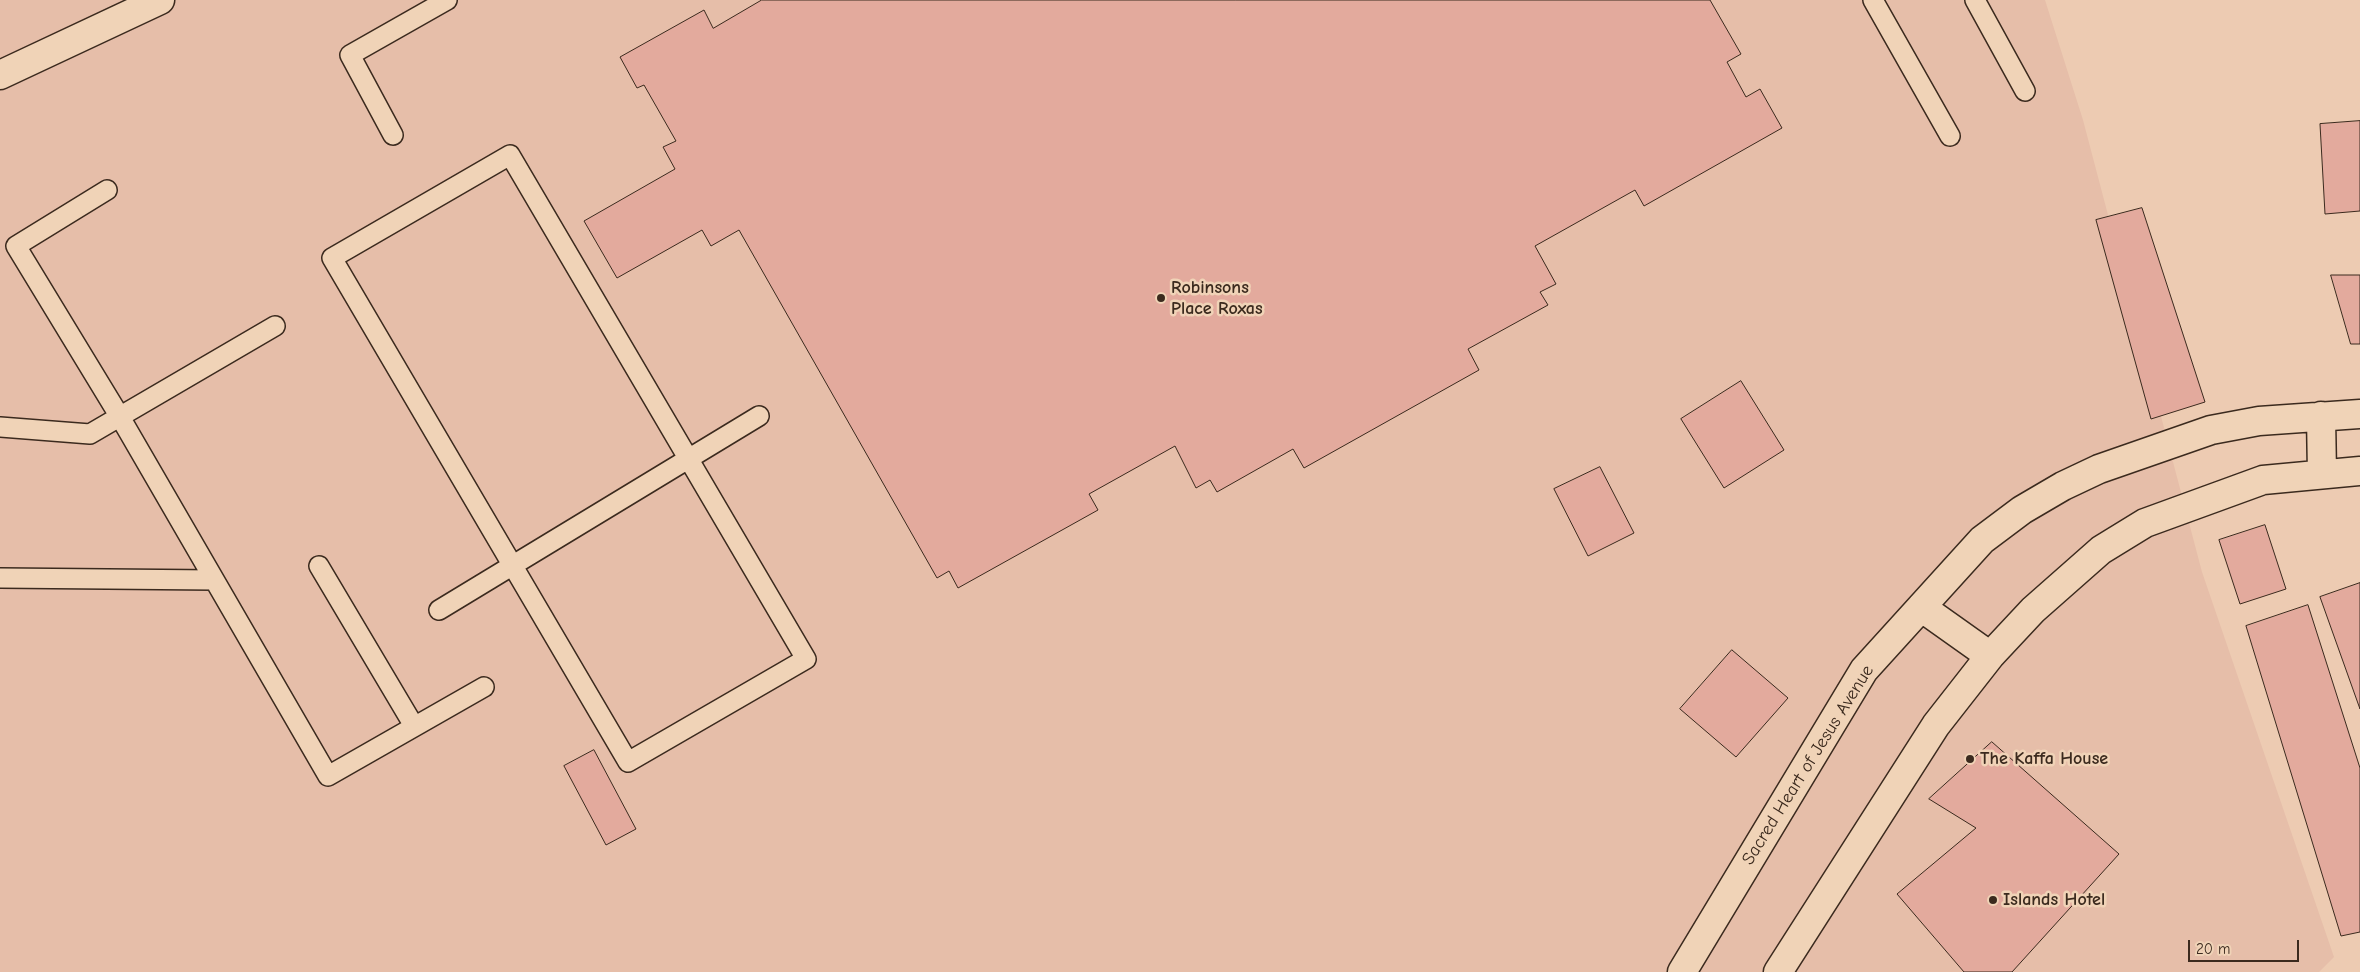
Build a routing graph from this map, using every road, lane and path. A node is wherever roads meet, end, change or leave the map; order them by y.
1 (160, 0) edge
2 (447, 0) edge
3 (1873, 0) edge
4 (1975, 0) edge
5 (0, 75) edge
6 (2025, 91) dead end
7 (393, 135) dead end
8 (1950, 136) dead end
9 (107, 190) dead end
10 (275, 326) dead end
11 (2360, 414) edge
12 (759, 416) dead end
13 (2321, 416) junction
14 (120, 417) junction
15 (0, 427) edge
16 (688, 459) junction
17 (2360, 471) edge
18 (2322, 474) junction
19 (319, 566) dead end
20 (513, 566) junction
21 (0, 578) edge
22 (214, 580) junction
23 (1921, 607) junction
24 (440, 610) dead end
25 (1990, 656) junction
26 (484, 687) dead end
27 (414, 726) junction
28 (1682, 972) edge
29 (1778, 972) edge

1 - 5 main road
2 - 7 lane
3 - 8 lane
4 - 6 lane
9 - 14 lane
10 - 14 lane
11 - 13 main road, Sacred Heart of Jesus Avenue
12 - 16 lane
13 - 18 main road
13 - 23 main road, Sacred Heart of Jesus Avenue
14 - 15 lane
14 - 22 lane
16 - 20 lane
16 - 20 lane
16 - 20 lane
17 - 18 main road
18 - 25 main road
19 - 27 lane
20 - 24 lane
21 - 22 lane
22 - 27 lane
23 - 25 main road
23 - 28 main road, Sacred Heart of Jesus Avenue
25 - 29 main road
26 - 27 lane

